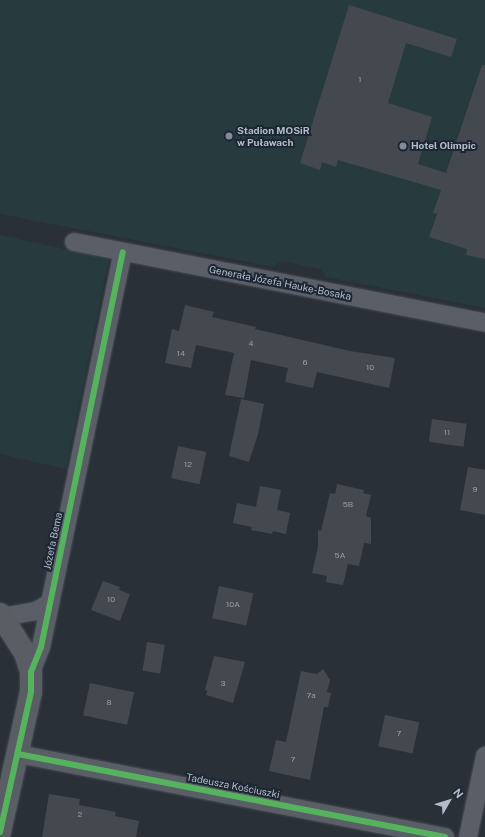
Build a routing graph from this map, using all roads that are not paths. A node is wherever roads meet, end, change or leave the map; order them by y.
1 (74, 242) dead end
2 (123, 252) junction
3 (485, 323) edge
4 (50, 603) junction
5 (1, 615) edge
6 (31, 672) junction
7 (18, 754) junction
8 (485, 756) edge
9 (0, 832) edge
10 (445, 837) edge
11 (468, 837) edge

1 - 2 street, Generała Józefa Hauke-Bosaka
2 - 3 street, Generała Józefa Hauke-Bosaka
2 - 4 street, Józefa Bema
4 - 5 street
4 - 6 street, Józefa Bema
5 - 6 street
6 - 7 street, Józefa Bema
7 - 9 street, Józefa Bema
7 - 10 street, Tadeusza Kościuszki
8 - 11 street

